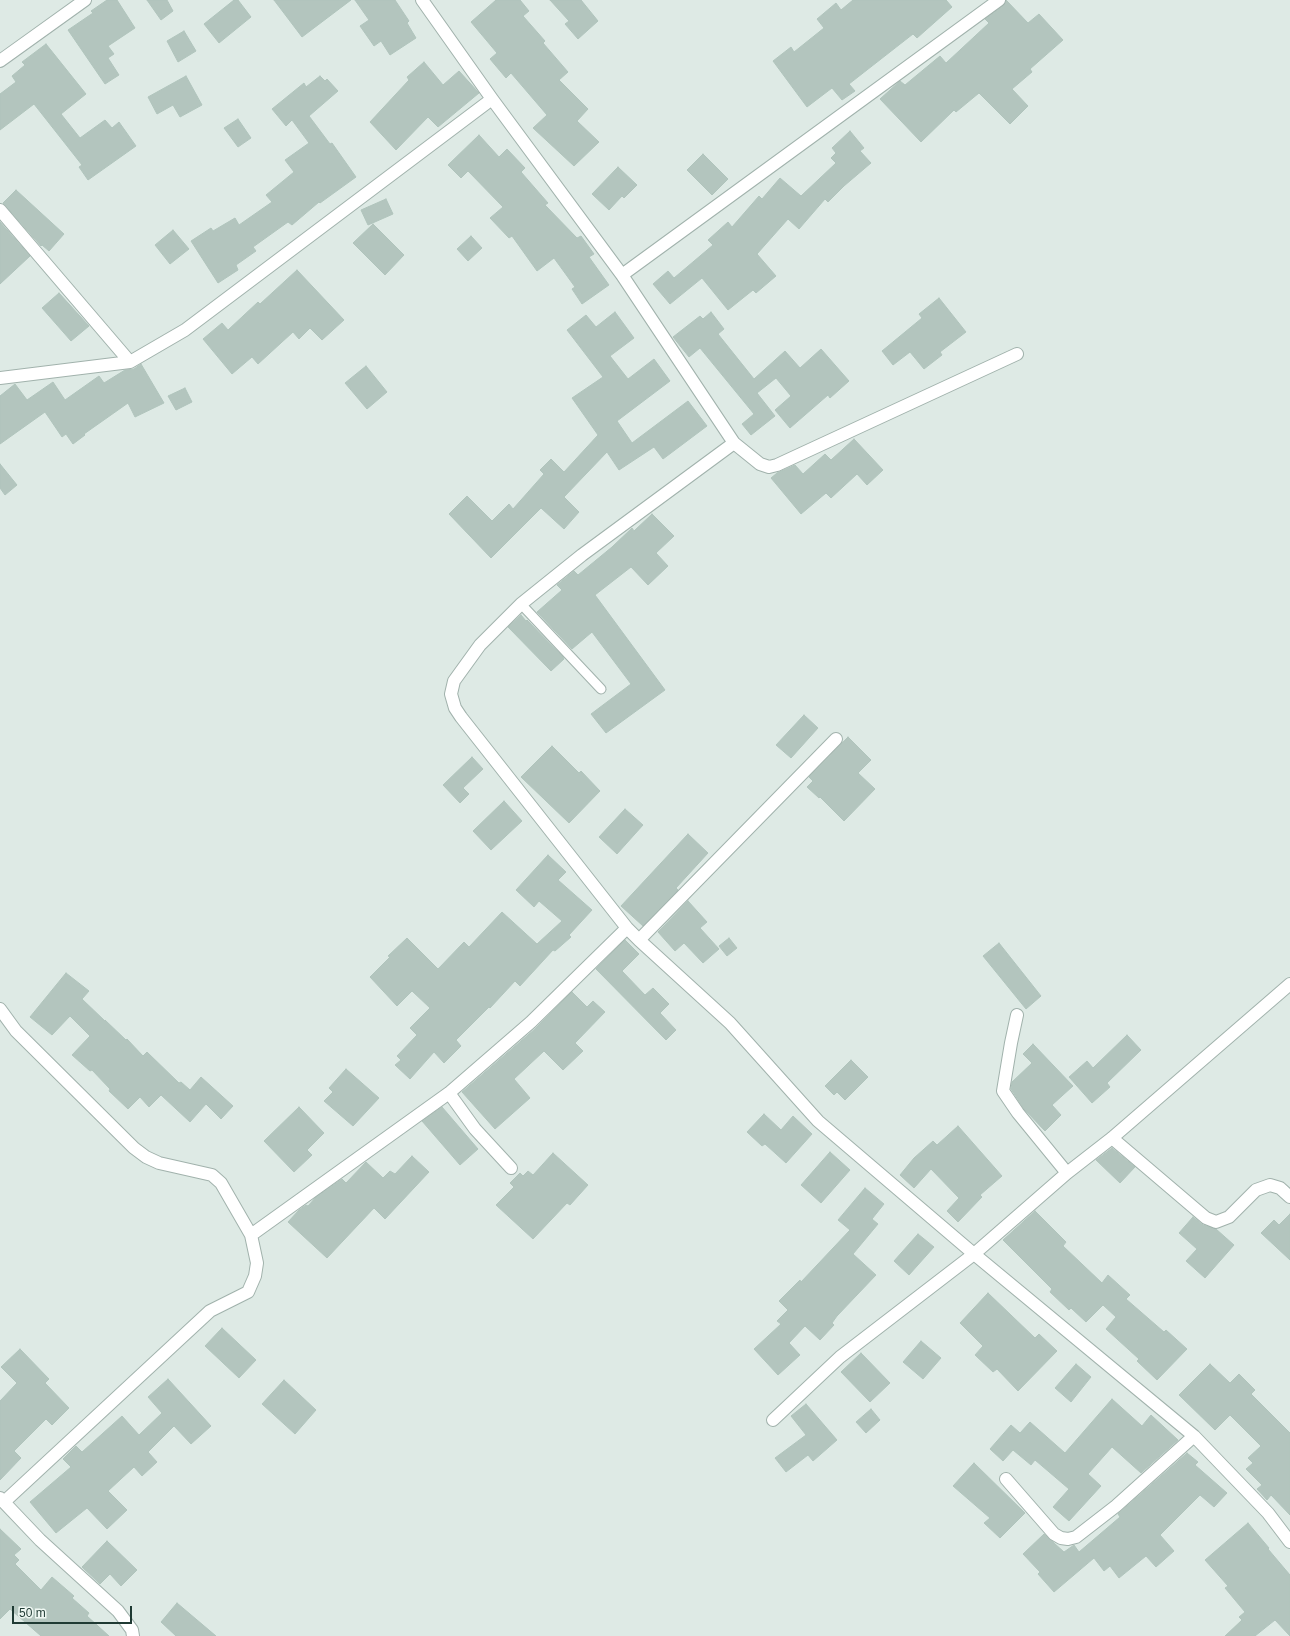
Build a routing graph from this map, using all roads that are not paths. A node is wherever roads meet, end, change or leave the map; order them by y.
1 (85, 0) edge
2 (422, 0) edge
3 (999, 0) edge
4 (0, 61) edge
5 (492, 99) junction
6 (0, 210) edge
7 (622, 275) junction
8 (1017, 354) dead end
9 (130, 362) junction
10 (0, 378) edge
11 (734, 443) junction
12 (521, 604) junction
13 (601, 689) dead end
14 (836, 739) dead end
15 (627, 928) junction
16 (639, 940) junction
17 (1290, 984) edge
18 (0, 1009) edge
19 (1017, 1015) dead end
20 (449, 1093) junction
21 (1112, 1138) junction
22 (511, 1168) dead end
23 (1067, 1173) junction
24 (1290, 1197) edge
25 (252, 1235) junction
26 (974, 1254) junction
27 (773, 1420) dead end
28 (1194, 1436) junction
29 (1006, 1479) dead end
30 (2, 1500) edge
31 (1290, 1542) edge
32 (133, 1636) edge

1 - 4 street
2 - 5 street
3 - 7 street
5 - 7 street
5 - 9 street
6 - 9 street
7 - 11 street
8 - 11 street
9 - 10 street
11 - 12 street
12 - 13 lane
12 - 15 street
14 - 16 street
15 - 16 street
15 - 20 street
16 - 26 street
17 - 21 street
18 - 25 street
19 - 23 street
20 - 22 street
20 - 25 street
21 - 23 street
21 - 24 street
23 - 26 street
25 - 30 street
26 - 27 street
26 - 28 street
28 - 29 street
28 - 31 street
30 - 32 street

